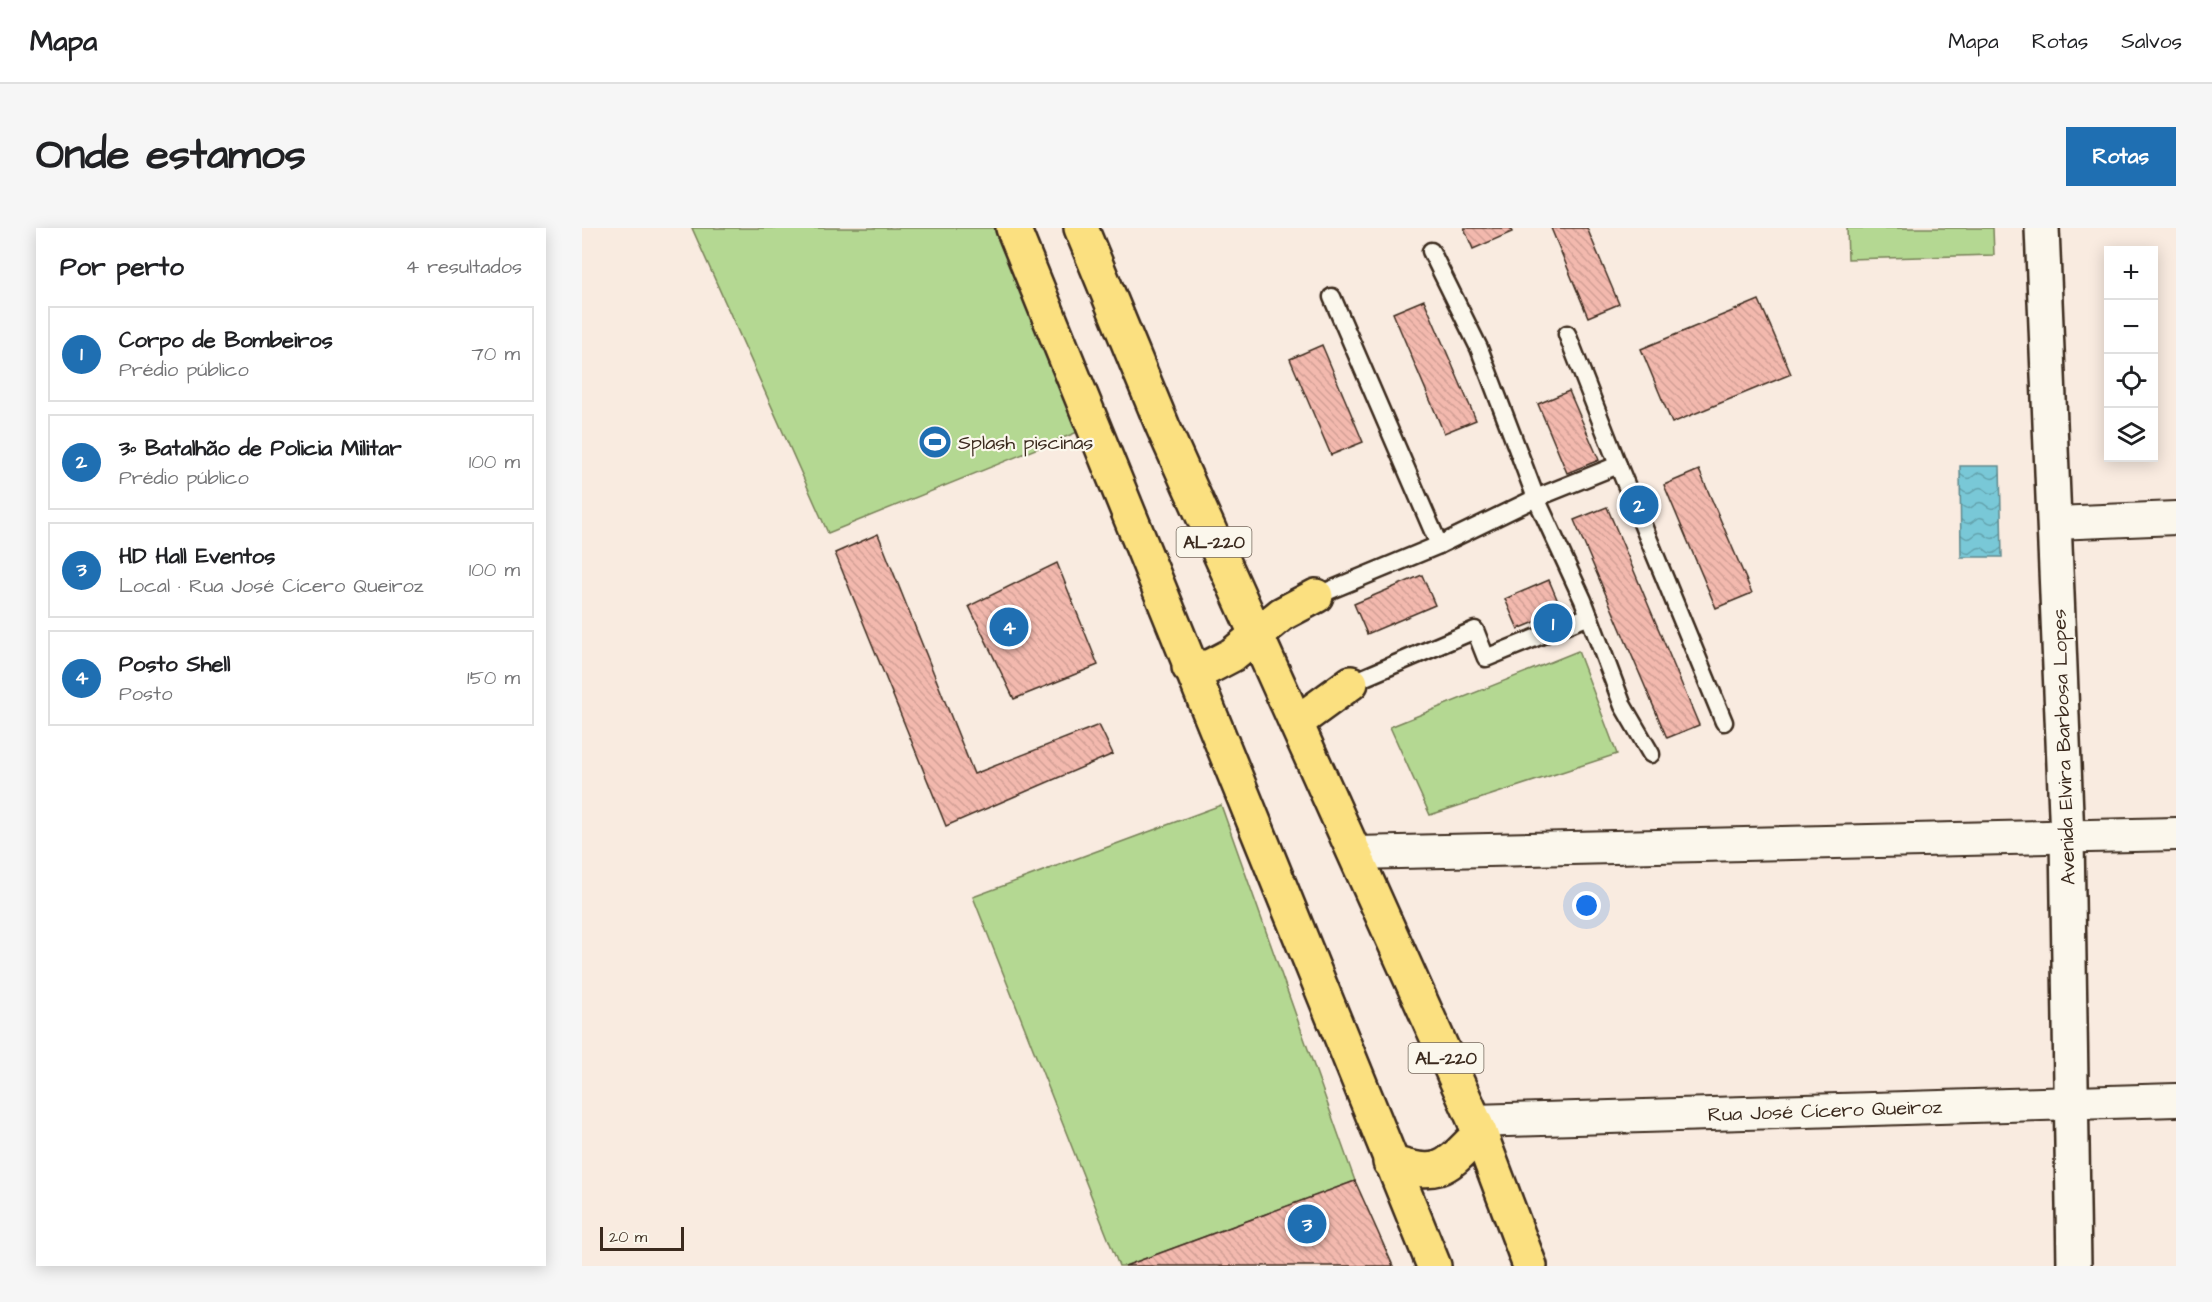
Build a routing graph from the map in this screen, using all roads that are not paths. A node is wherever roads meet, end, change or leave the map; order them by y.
1 (1013, 228) edge
2 (1081, 228) edge
3 (2042, 228) edge
4 (1431, 250) dead end
5 (1332, 297) dead end
6 (1567, 334) dead end
7 (1618, 465) junction
8 (1536, 498) junction
9 (2176, 518) edge
10 (2055, 523) junction
11 (1439, 544) junction
12 (1316, 596) joint
13 (1588, 616) junction
14 (1256, 636) junction
15 (1190, 667) junction
16 (1351, 683) joint
17 (1724, 722) dead end
18 (1296, 723) junction
19 (1652, 754) dead end
20 (2176, 834) edge
21 (2067, 838) junction
22 (1355, 853) junction
23 (2176, 1100) edge
24 (2070, 1103) junction
25 (1477, 1127) junction
26 (1390, 1162) junction
27 (1434, 1266) edge
28 (1530, 1266) edge
29 (2074, 1266) edge

1 - 15 highway, AL-220
2 - 14 highway, AL-220
3 - 10 street, Avenida Elvira Barbosa Lopes
4 - 8 lane
5 - 11 lane
6 - 7 lane
7 - 8 lane
7 - 17 lane
8 - 11 lane
8 - 13 lane
9 - 10 street
10 - 21 street, Avenida Elvira Barbosa Lopes
11 - 12 lane
12 - 14 highway
13 - 16 lane
13 - 19 lane
14 - 15 highway
14 - 18 highway, AL-220
15 - 26 highway, AL-220
16 - 18 highway
18 - 22 highway, AL-220
20 - 21 street
21 - 22 street
21 - 24 street, Avenida Elvira Barbosa Lopes
22 - 25 highway, AL-220
23 - 24 street, Rua José Cícero Queiroz
24 - 25 street, Rua José Cícero Queiroz
24 - 29 street, Avenida Elvira Barbosa Lopes
25 - 26 highway
25 - 28 highway, AL-220
26 - 27 highway, AL-220

